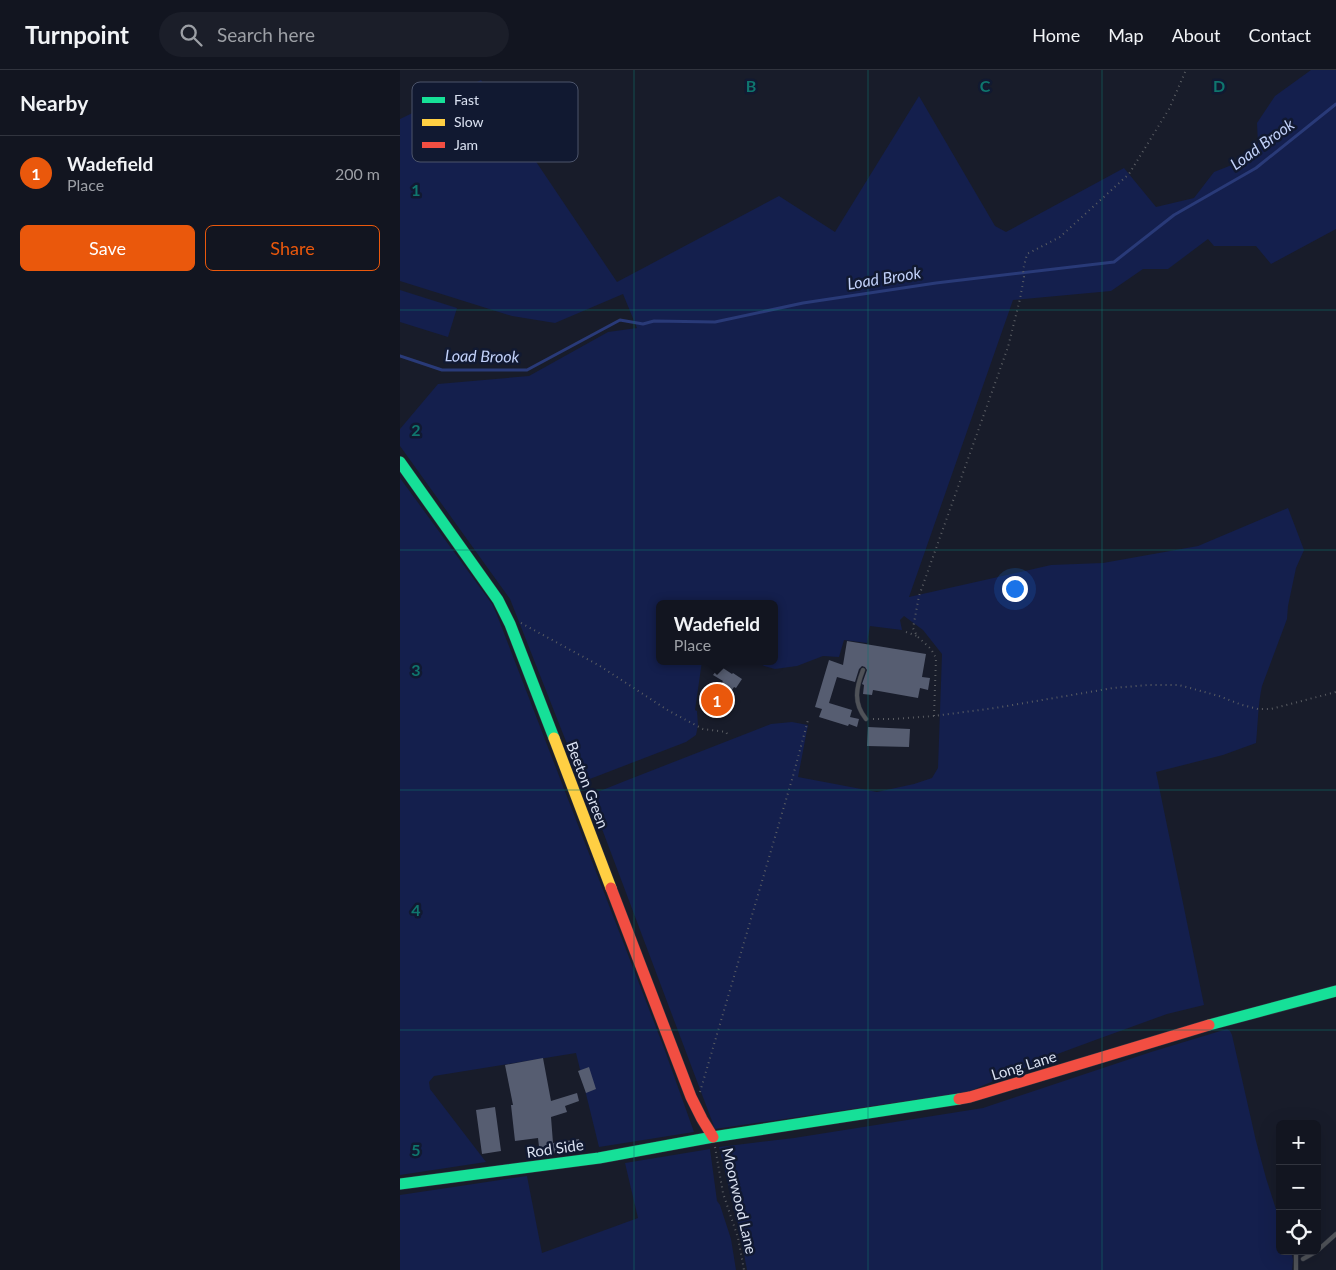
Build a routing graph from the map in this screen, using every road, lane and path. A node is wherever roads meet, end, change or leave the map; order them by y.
1 (1186, 70) edge
2 (400, 462) edge
3 (510, 624) junction
4 (906, 632) dead end
5 (917, 636) junction
6 (863, 670) dead end
7 (1336, 692) edge
8 (934, 716) junction
9 (866, 719) joint
10 (808, 720) dead end
11 (730, 737) dead end
12 (1336, 991) edge
13 (691, 1097) junction
14 (713, 1137) junction
15 (400, 1184) edge
16 (1336, 1234) edge
17 (1332, 1238) junction
18 (1336, 1241) edge
19 (1321, 1248) edge
20 (1296, 1255) edge
21 (1310, 1255) edge
22 (1303, 1259) dead end
23 (744, 1270) edge
24 (1296, 1270) edge

1 - 5 path
2 - 3 street, Beeton Green
3 - 11 path
3 - 13 street, Beeton Green
4 - 5 path
5 - 8 path
6 - 9 lane
7 - 8 path
8 - 9 path
10 - 13 path
12 - 14 street, Long Lane
13 - 14 street, Beeton Green
14 - 15 street, Rod Side
14 - 23 path, Moorwood Lane
16 - 17 lane
17 - 18 lane
17 - 19 lane
20 - 24 lane
21 - 22 lane

